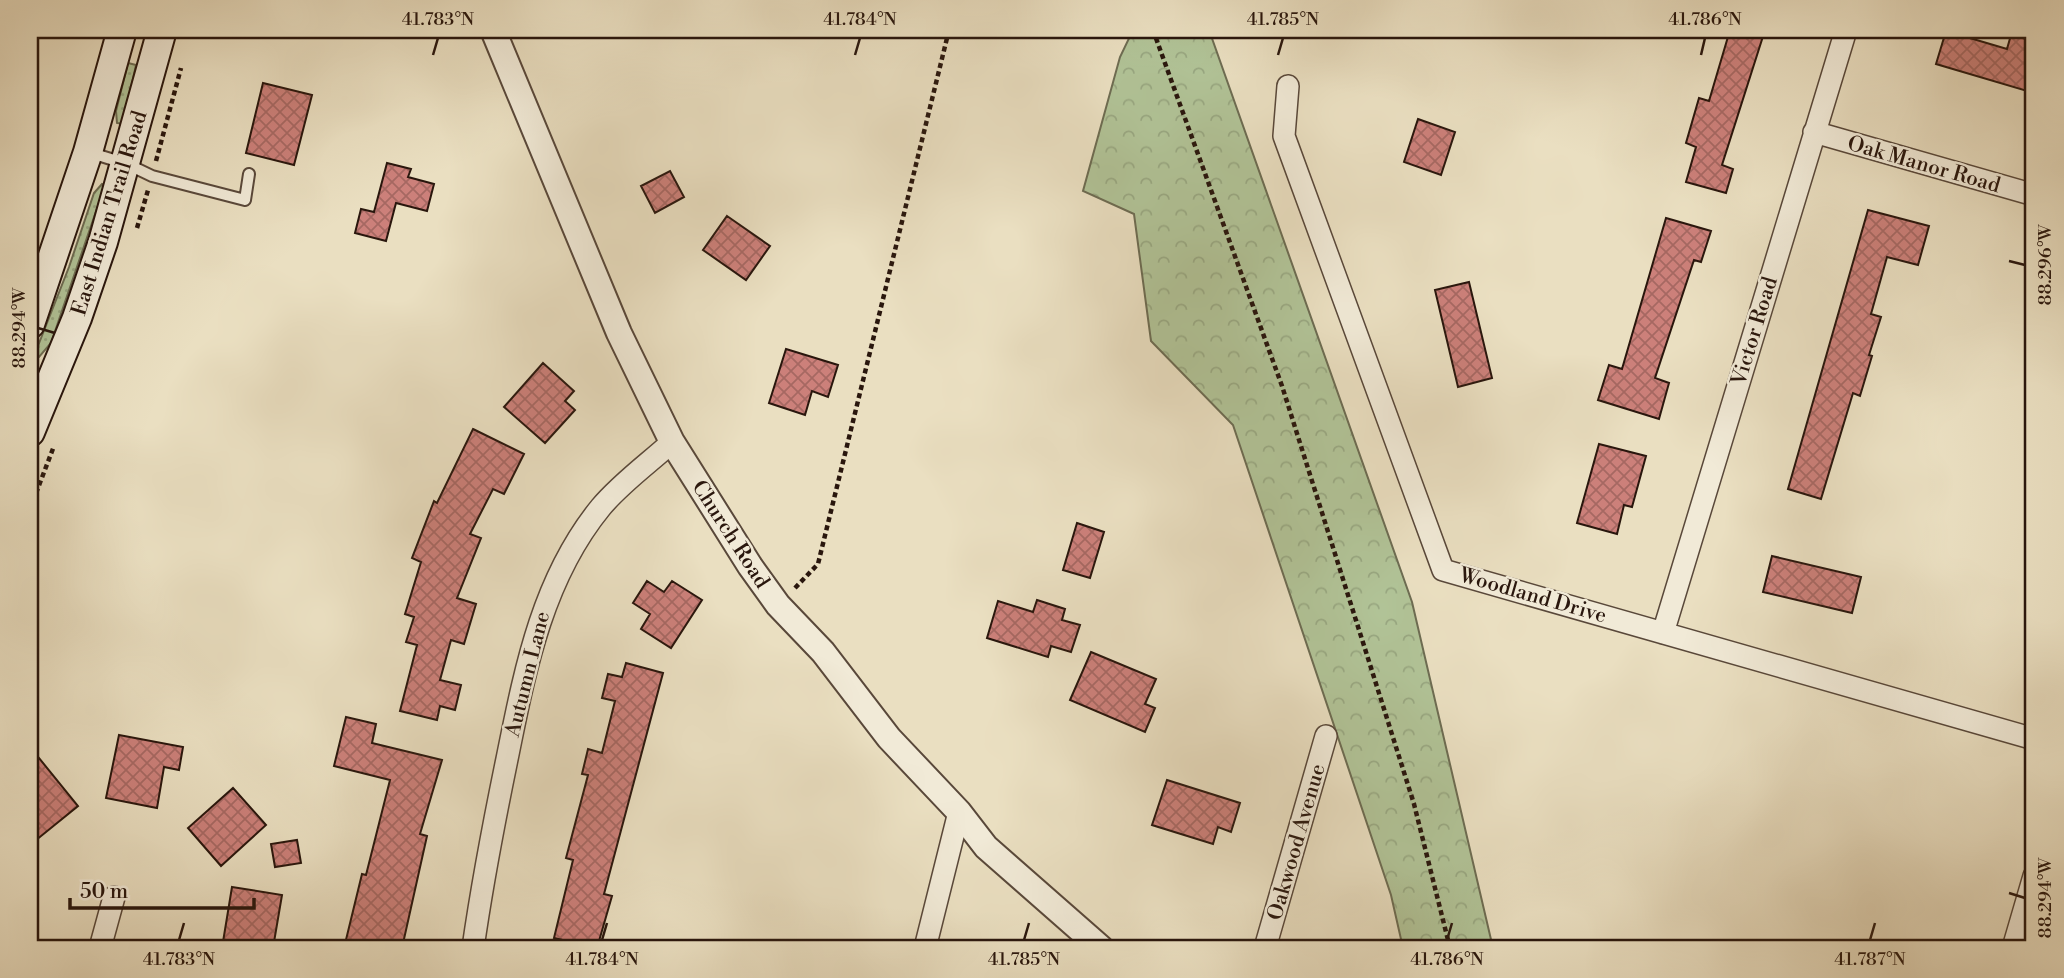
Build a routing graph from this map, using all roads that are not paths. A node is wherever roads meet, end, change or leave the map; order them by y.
1 (122, 30) edge
2 (162, 30) edge
3 (493, 30) edge
4 (1846, 30) edge
5 (1288, 86) dead end
6 (1814, 132) junction
7 (89, 152) junction
8 (127, 164) junction
9 (249, 174) dead end
10 (2034, 195) edge
11 (30, 324) edge
12 (38, 390) edge
13 (30, 432) edge
14 (672, 442) junction
15 (1663, 633) junction
16 (1326, 736) dead end
17 (2034, 740) edge
18 (959, 812) junction
19 (2034, 876) edge
20 (114, 897) dead end
21 (100, 948) edge
22 (472, 948) edge
23 (925, 948) edge
24 (1101, 948) edge
25 (1265, 948) edge
26 (2013, 948) edge

1 - 7 main road, East Indian Trail Road
2 - 8 main road, East Indian Trail Road
3 - 14 street, Church Road
4 - 6 street, Victor Road
5 - 15 street, Woodland Drive
6 - 10 street, Oak Manor Road
6 - 15 street, Victor Road
7 - 8 lane
7 - 11 main road, East Indian Trail Road
8 - 9 lane
8 - 12 main road, East Indian Trail Road
12 - 13 main road, East Indian Trail Road
14 - 18 street, Church Road
14 - 22 street, Autumn Lane
15 - 17 street, Woodland Drive
16 - 25 street, Oakwood Avenue
18 - 23 street
18 - 24 street, Church Road
19 - 26 street
20 - 21 street

